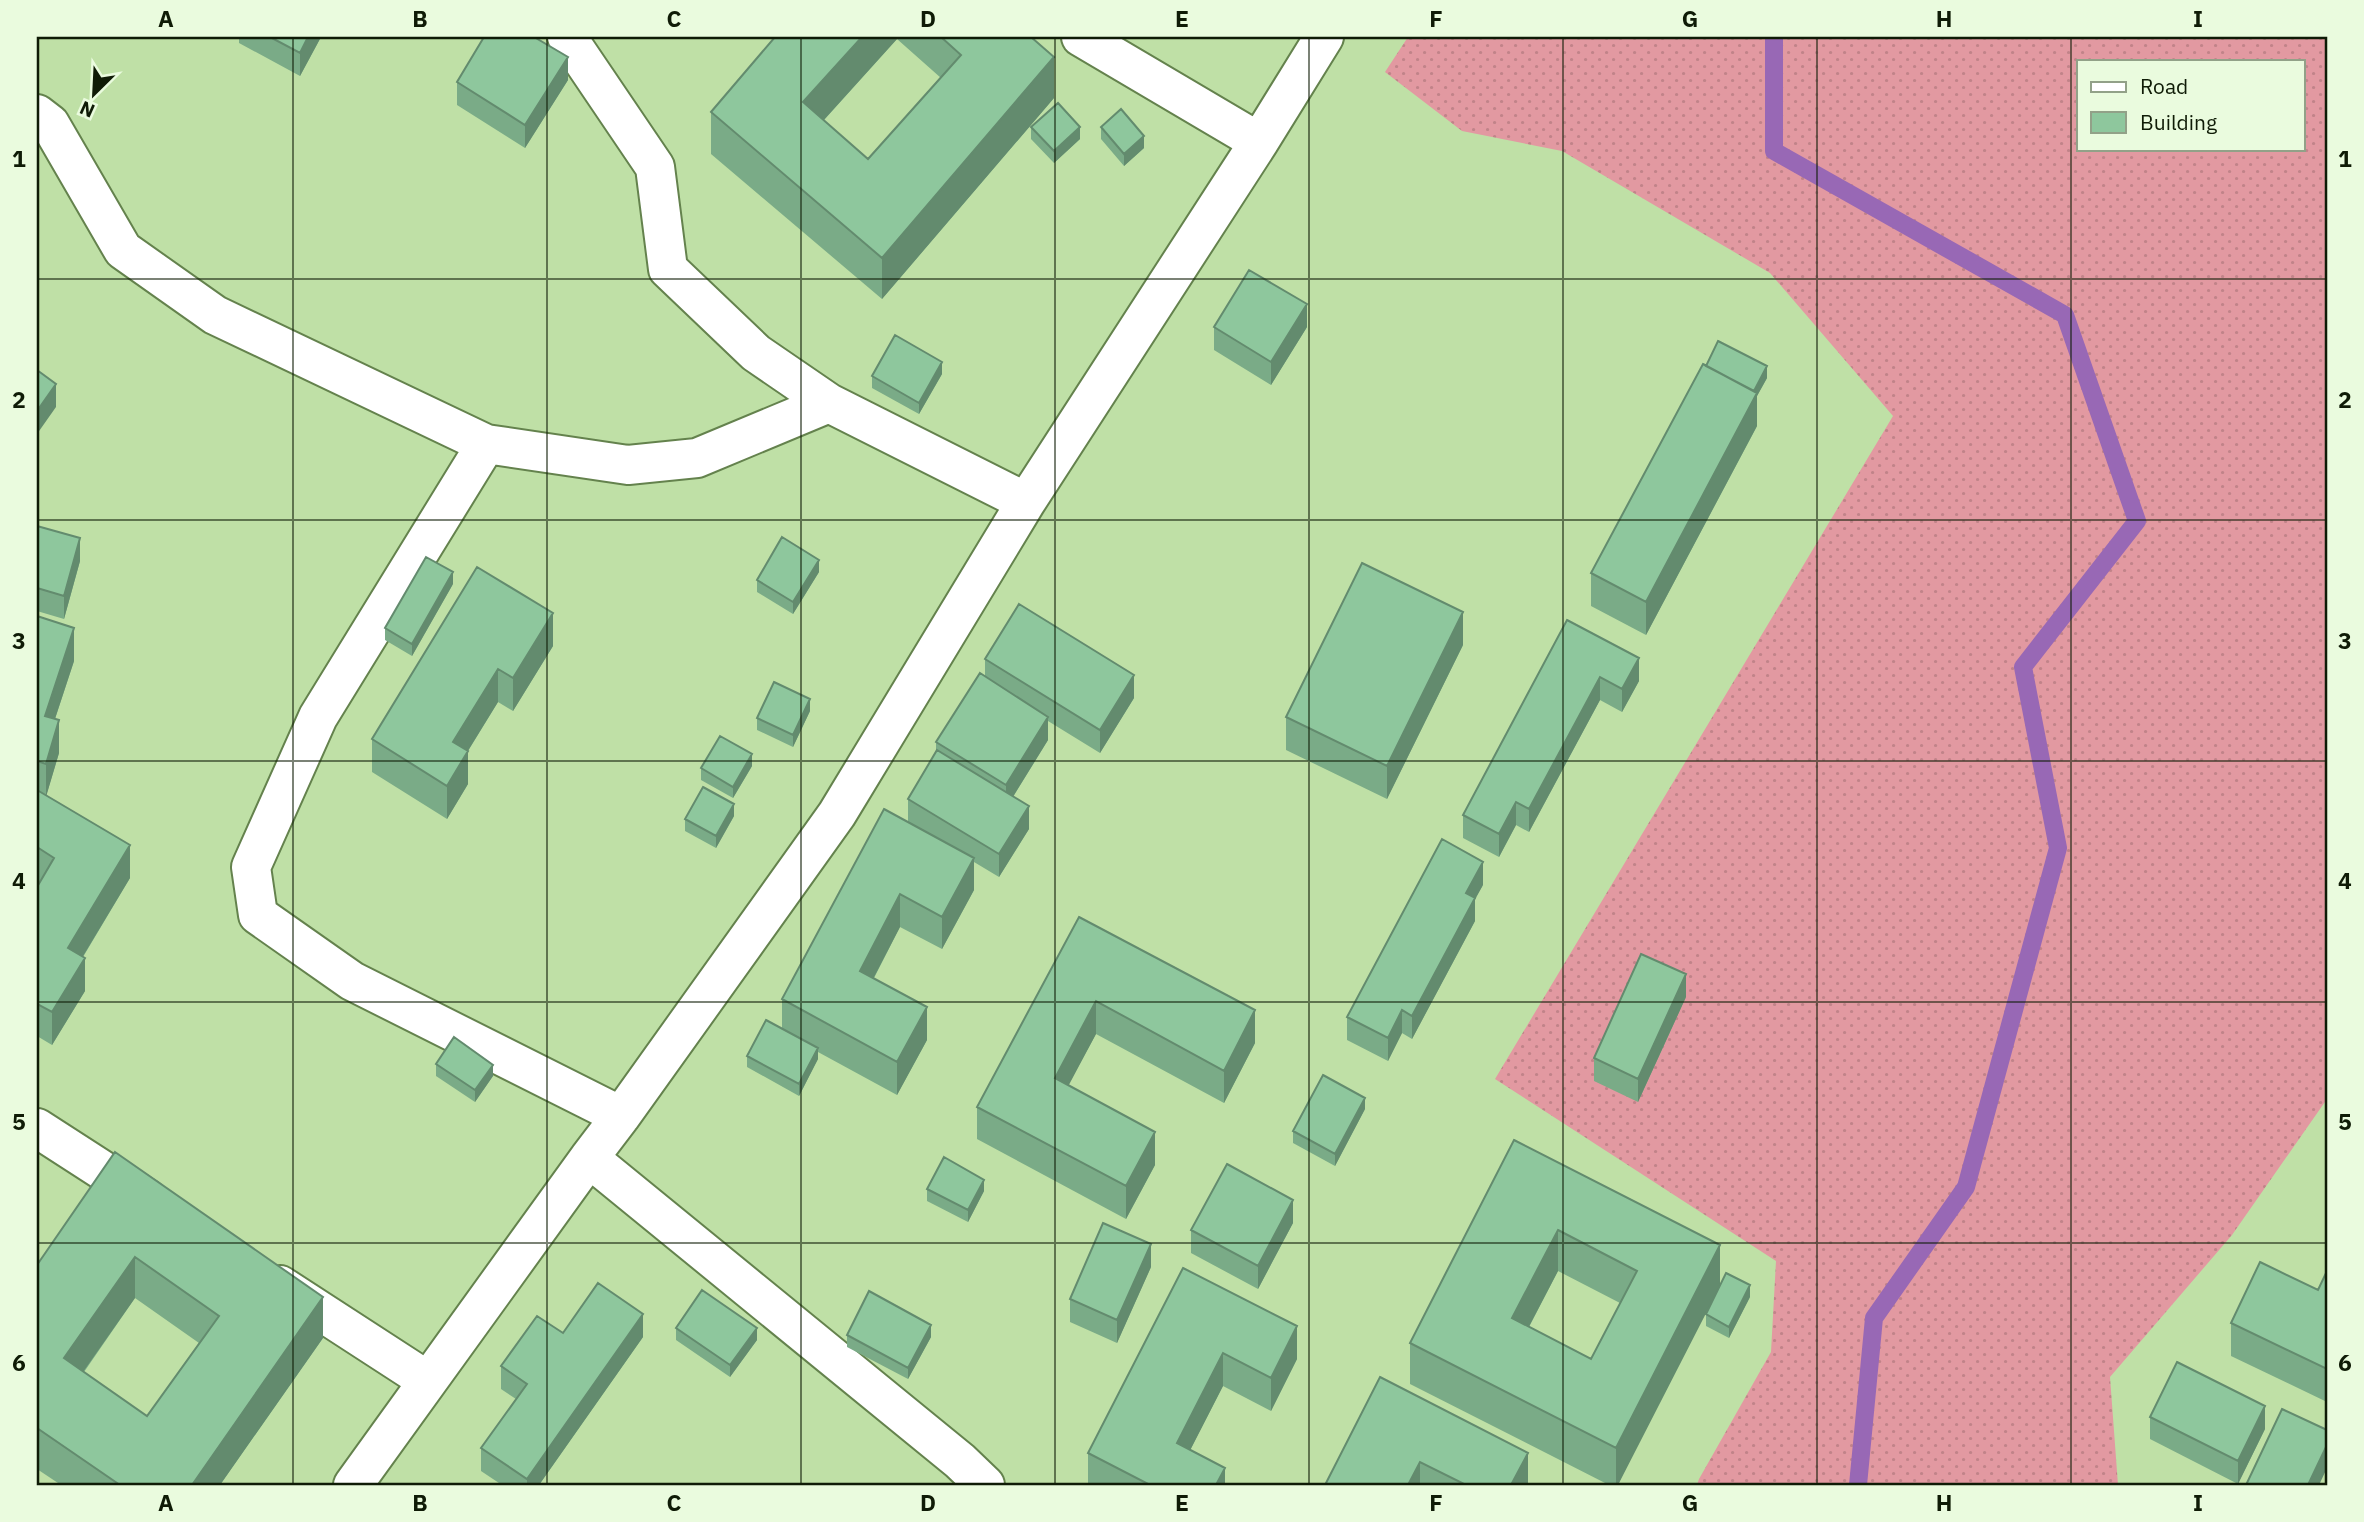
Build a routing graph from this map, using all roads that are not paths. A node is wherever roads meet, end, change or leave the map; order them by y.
1 (567, 37) edge
2 (1081, 37) edge
3 (1324, 37) edge
4 (37, 114) edge
5 (1259, 142) junction
6 (829, 403) junction
7 (486, 444) junction
8 (1026, 502) junction
9 (621, 1116) junction
10 (37, 1128) edge
11 (589, 1158) junction
12 (175, 1217) edge
13 (255, 1269) edge
14 (428, 1381) junction
15 (353, 1485) edge
16 (985, 1485) edge

1 - 6 street
2 - 5 street
3 - 5 street
4 - 7 street
5 - 8 street
6 - 7 street
6 - 8 street
7 - 9 street
8 - 9 street
9 - 11 street
10 - 12 street
11 - 14 street
11 - 16 street
13 - 14 street
14 - 15 street

